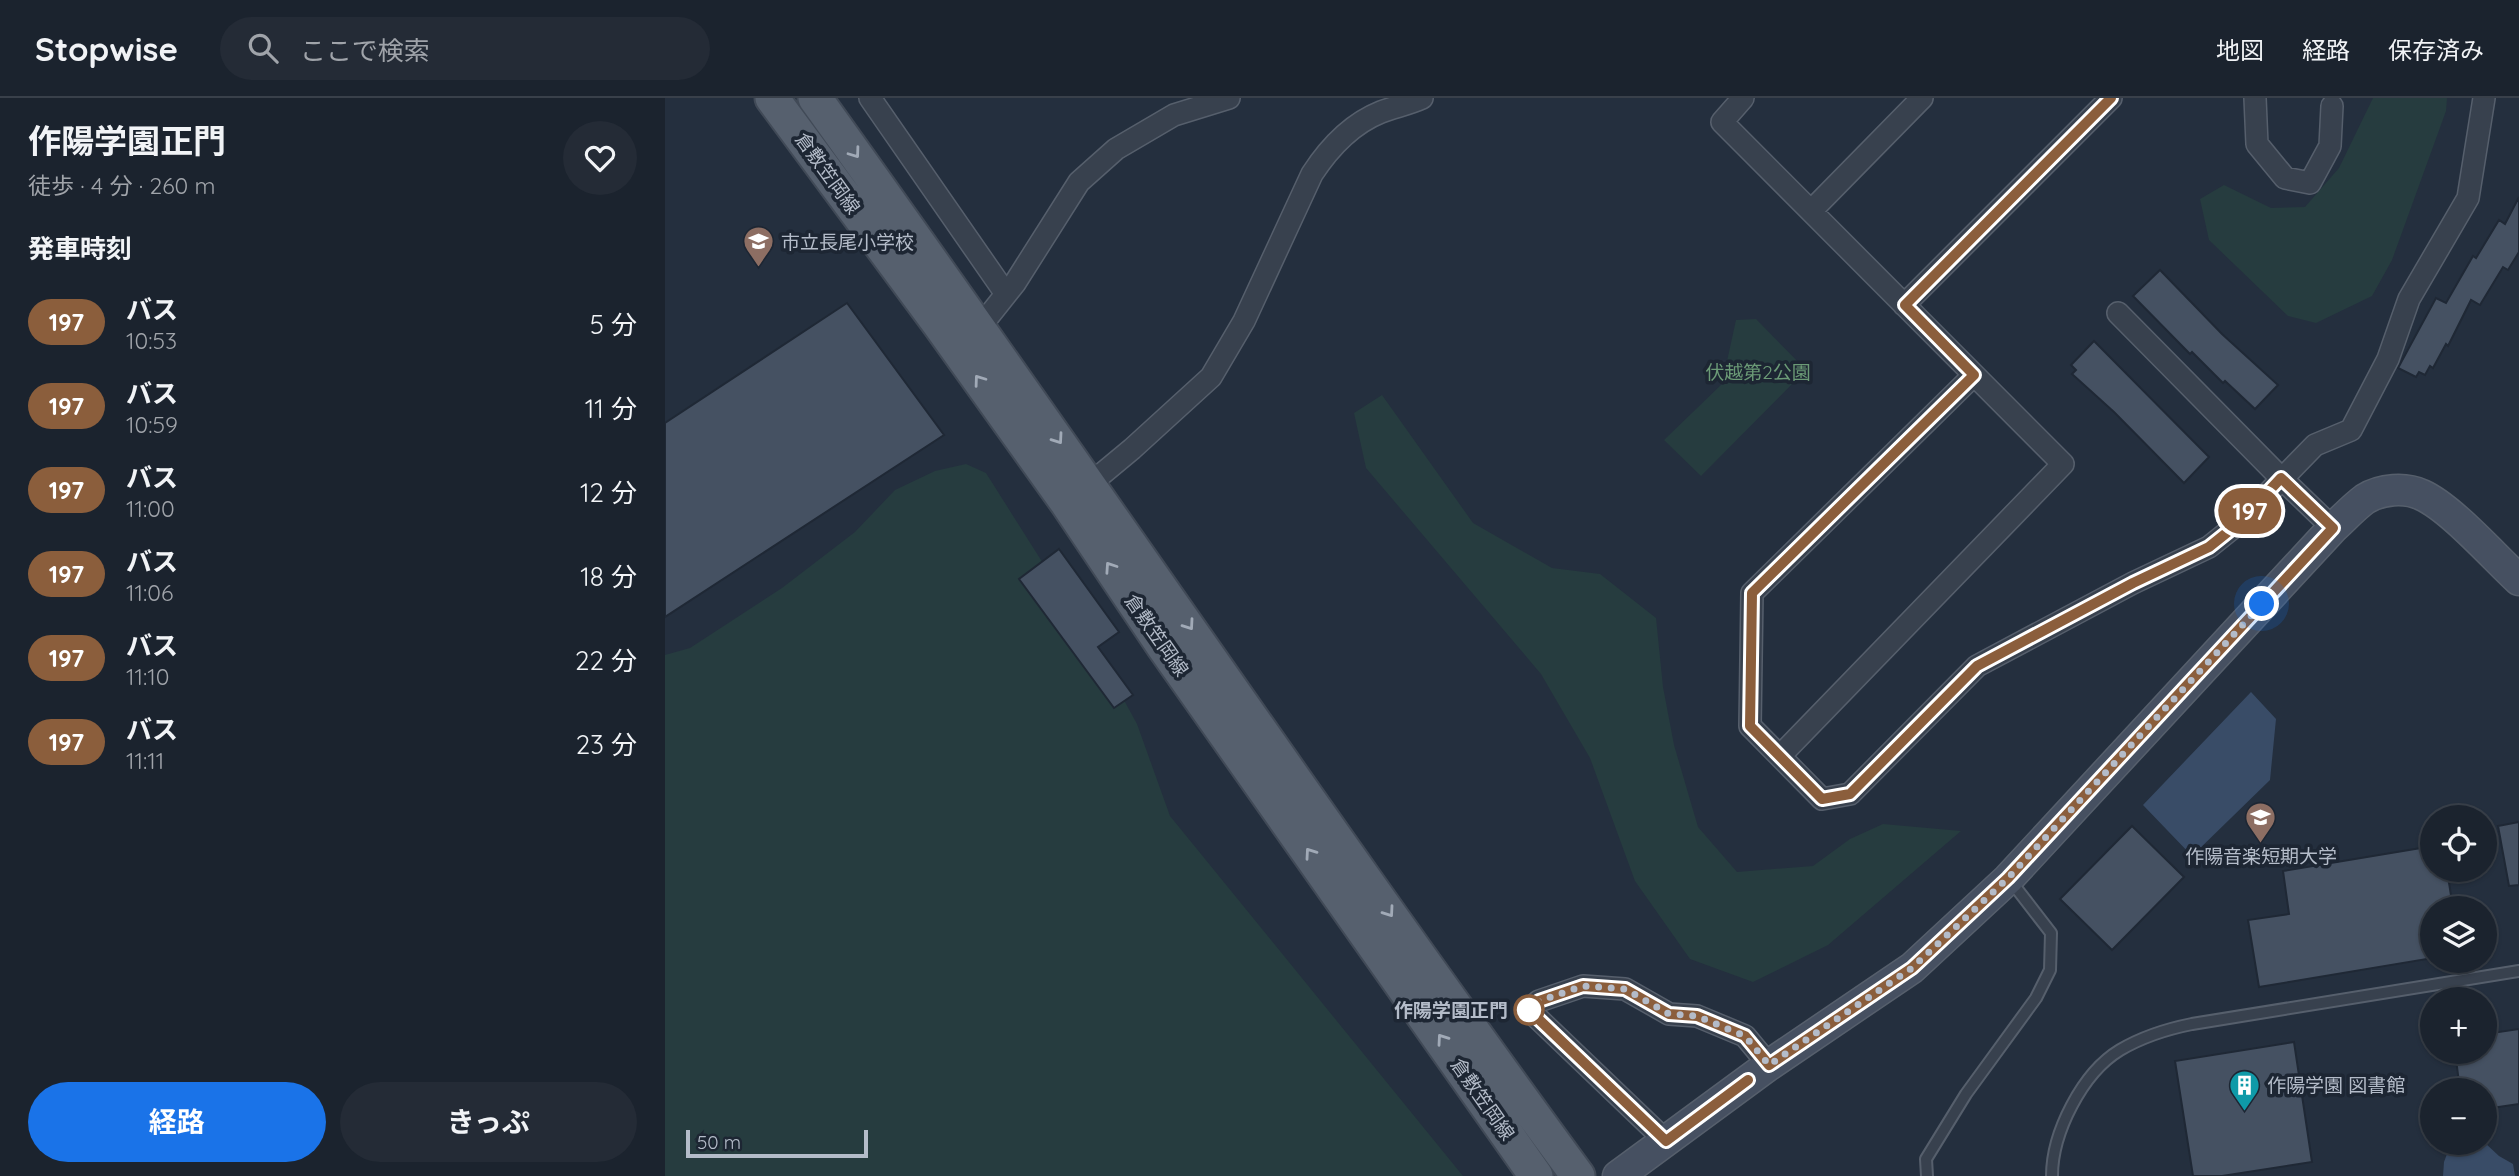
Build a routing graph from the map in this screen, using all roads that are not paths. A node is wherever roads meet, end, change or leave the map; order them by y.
1 (772, 98) edge
2 (815, 98) edge
3 (870, 98) edge
4 (1229, 98) edge
5 (1422, 98) edge
6 (1743, 98) edge
7 (1922, 98) edge
8 (2255, 98) edge
9 (2484, 98) edge
10 (2106, 100) edge
11 (1380, 105) edge
12 (2332, 106) dead end
13 (1811, 211) junction
14 (1006, 294) junction
15 (1905, 305) junction
16 (2118, 313) dead end
17 (980, 327) junction
18 (1974, 375) junction
19 (2281, 478) junction
20 (1078, 494) junction
21 (2333, 528) junction
22 (2519, 580) edge
23 (1780, 757) junction
24 (2008, 878) junction
25 (2519, 971) edge
26 (1769, 1065) junction
27 (1666, 1141) junction
28 (1536, 1176) edge
29 (1578, 1176) edge
30 (1618, 1176) edge
31 (1927, 1176) edge
32 (2052, 1176) edge

20 -> 1 main road, 倉敷笠岡線
2 -> 17 main road, 倉敷笠岡線
3 - 14 street
4 - 14 street
5 - 11 street
6 - 13 street
7 - 13 street
8 - 12 street
9 - 19 street
10 - 15 street
11 - 20 street
13 - 15 street
14 - 17 street
15 - 18 street
16 - 19 street
17 -> 20 main road, 倉敷笠岡線
18 - 23 street
18 - 23 street
19 - 21 street
19 - 23 street
28 -> 20 main road, 倉敷笠岡線
20 -> 29 main road, 倉敷笠岡線
21 - 22 street
21 - 24 street
24 - 26 street
24 - 31 lane
25 - 32 lane
26 - 27 street
26 - 27 street
27 - 30 street

